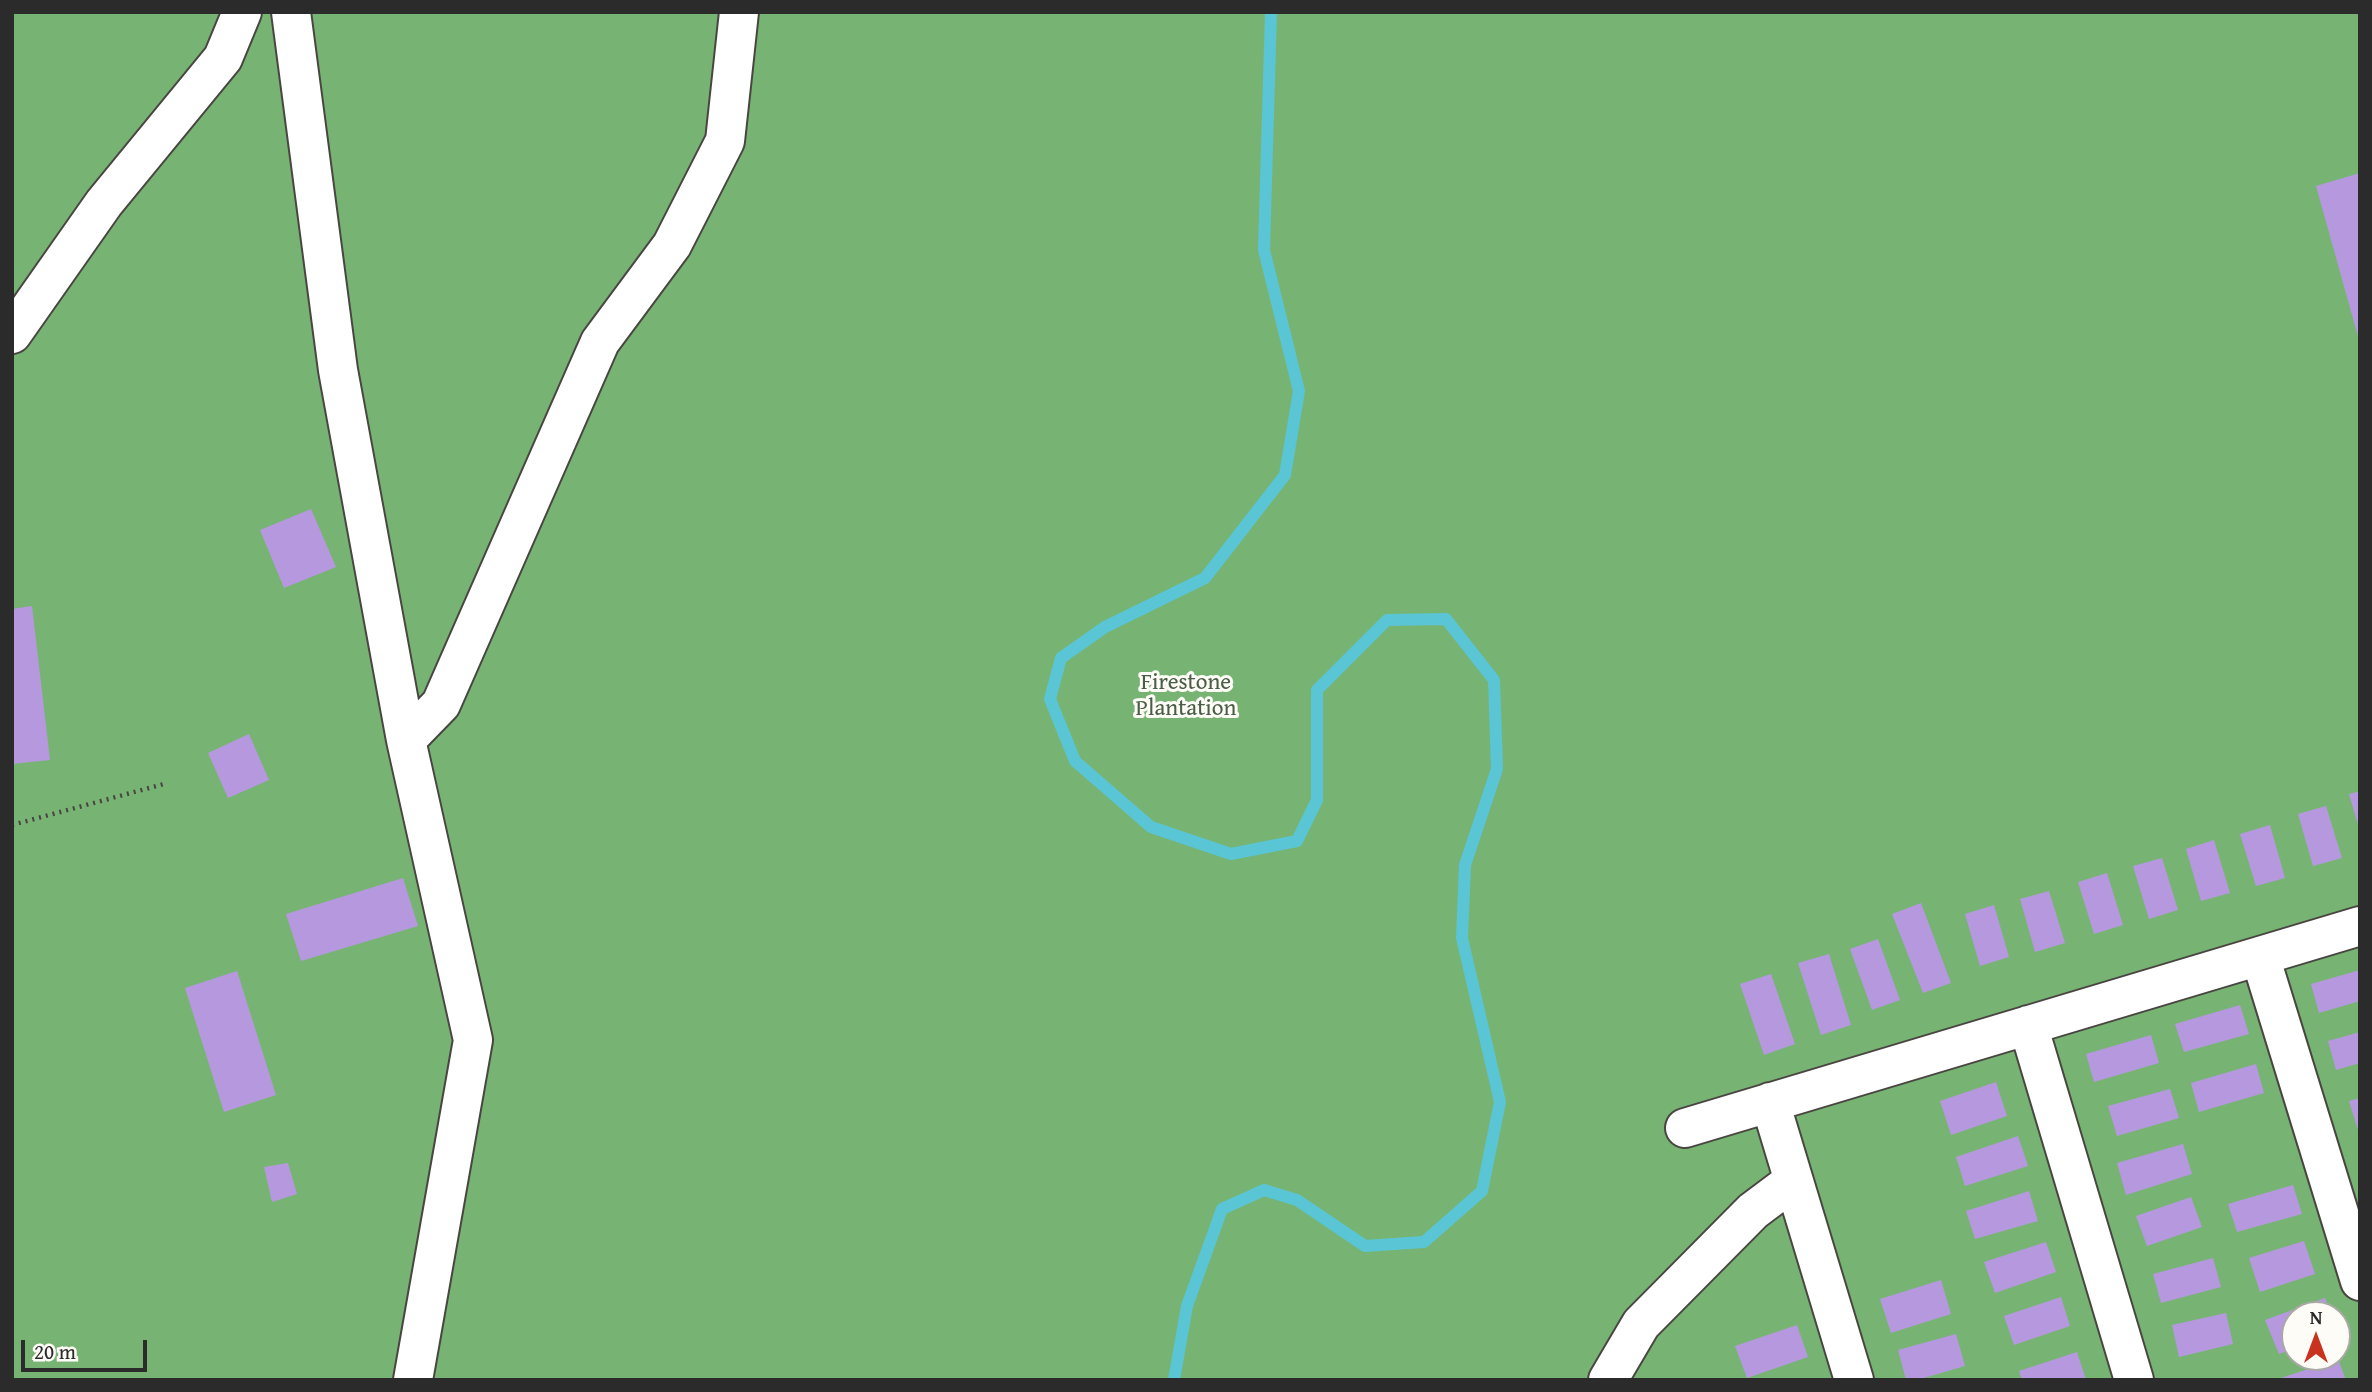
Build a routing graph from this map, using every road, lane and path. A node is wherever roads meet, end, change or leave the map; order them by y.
1 (242, 12) edge
2 (291, 12) edge
3 (738, 12) edge
4 (12, 334) edge
5 (407, 740) junction
6 (164, 784) dead end
7 (12, 825) edge
8 (2360, 926) edge
9 (2260, 956) junction
10 (2028, 1025) junction
11 (1770, 1102) junction
12 (1685, 1128) dead end
13 (1793, 1181) junction
14 (2360, 1281) edge
15 (413, 1380) edge
16 (1608, 1380) edge
17 (1854, 1380) edge
18 (2134, 1380) edge

1 - 4 street
2 - 5 street
3 - 5 street
5 - 15 street
6 - 7 path
8 - 9 street
9 - 10 street
9 - 14 street
10 - 11 street
10 - 18 street
11 - 12 street
11 - 13 street
13 - 16 street
13 - 17 street

